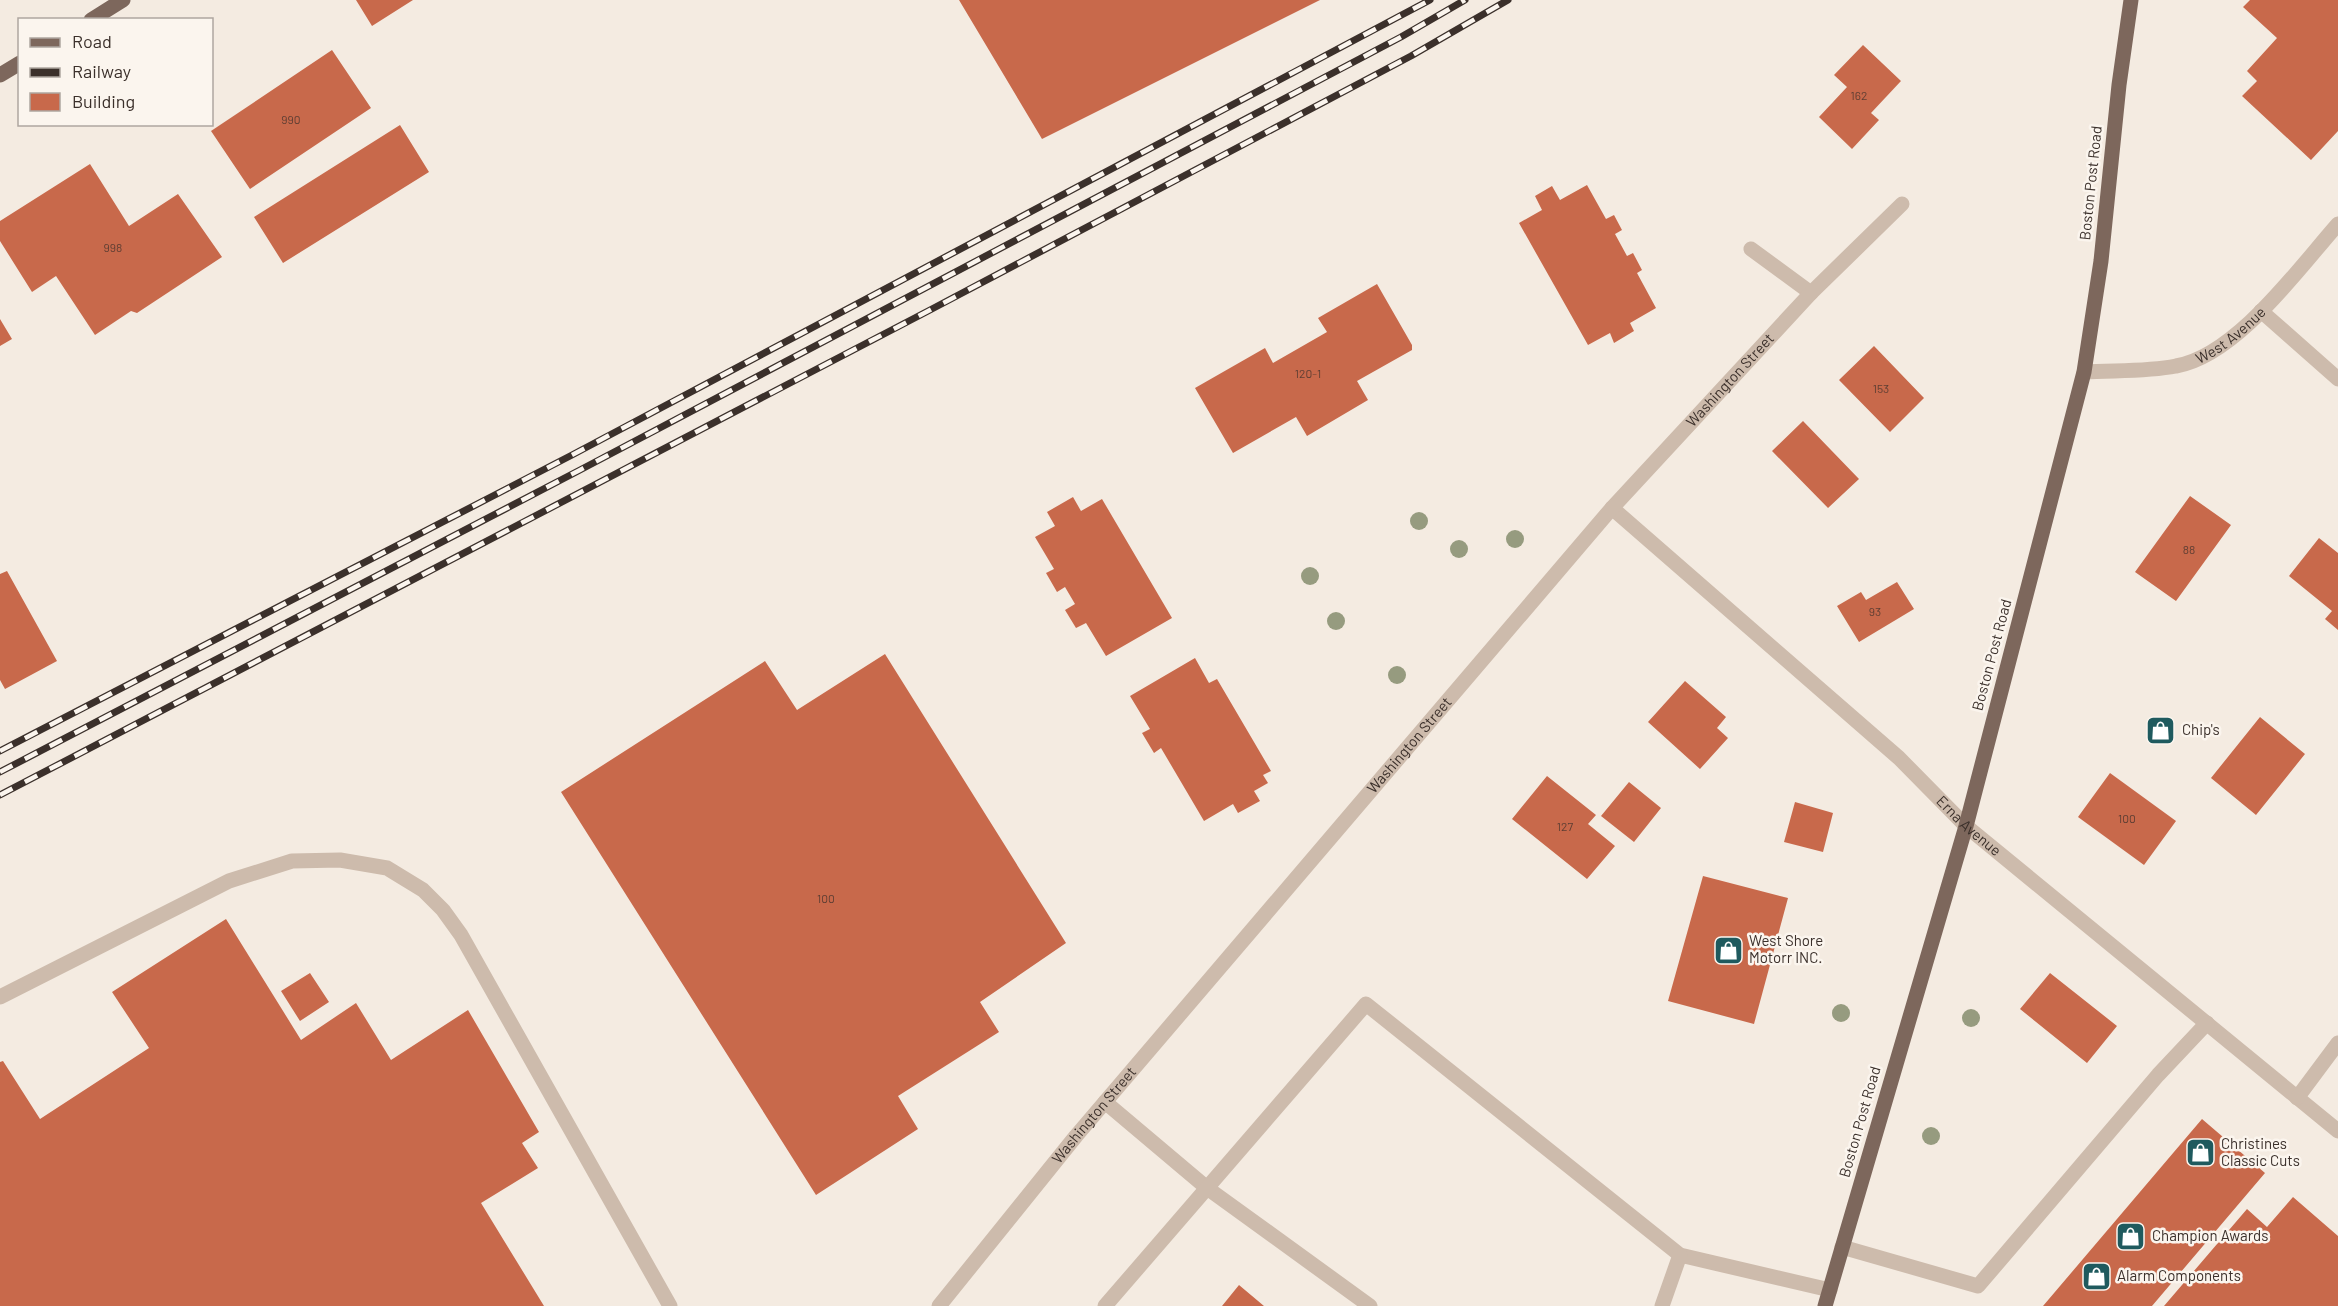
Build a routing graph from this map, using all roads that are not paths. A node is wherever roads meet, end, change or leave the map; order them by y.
1 (123, 0) edge
2 (2131, 0) edge
3 (94, 18) edge
4 (18, 64) edge
5 (0, 75) edge
6 (1902, 204) dead end
7 (2338, 224) edge
8 (1750, 249) dead end
9 (1811, 293) junction
10 (2261, 311) junction
11 (2084, 372) junction
12 (2338, 380) edge
13 (1612, 508) junction
14 (1966, 826) junction
15 (0, 997) edge
16 (2207, 1023) junction
17 (2338, 1043) edge
18 (2297, 1098) junction
19 (1105, 1102) junction
20 (2338, 1131) edge
21 (1207, 1188) junction
22 (1842, 1247) junction
23 (1680, 1255) junction
24 (1830, 1290) junction
25 (670, 1306) edge
26 (939, 1306) edge
27 (1105, 1306) edge
28 (1370, 1306) edge
29 (1662, 1306) edge
30 (1825, 1306) edge

1 - 3 main road
2 - 11 main road, Boston Post Road
4 - 5 main road
6 - 9 street, Washington Street
7 - 10 street, West Avenue
8 - 9 street
9 - 13 street, Washington Street
10 - 11 street, West Avenue
10 - 12 street
11 - 14 main road, Boston Post Road
13 - 14 street, Erna Avenue
13 - 19 street, Washington Street
14 - 16 street, Erna Avenue
14 - 22 main road, Boston Post Road
15 - 25 street
16 - 18 street, Erna Avenue
16 - 22 street
17 - 18 street
18 - 20 street, Erna Avenue
19 - 21 street
19 - 26 street, Washington Street
21 - 23 street
21 - 27 street
21 - 28 street
22 - 24 main road, Boston Post Road
23 - 24 street
23 - 29 street
24 - 30 main road, Boston Post Road

